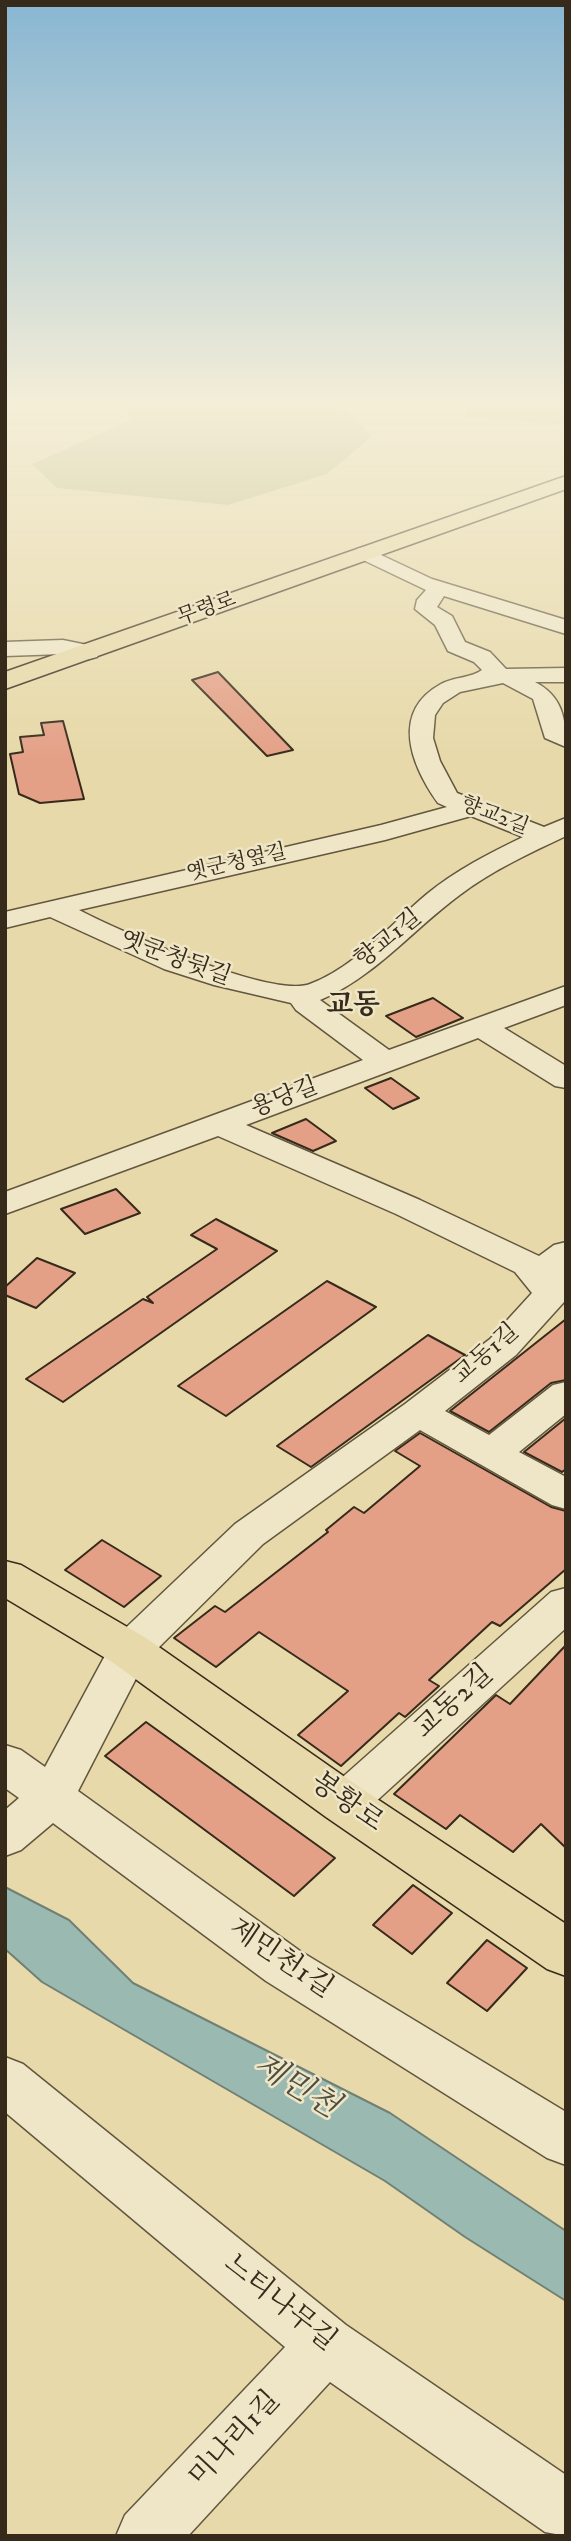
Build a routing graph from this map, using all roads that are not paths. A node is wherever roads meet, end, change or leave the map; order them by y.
1 (451, 523) edge
2 (364, 553) junction
3 (440, 589) junction
4 (566, 627) edge
5 (5, 649) edge
6 (89, 652) junction
7 (566, 675) edge
8 (498, 676) junction
9 (5, 681) edge
10 (566, 740) edge
11 (469, 809) junction
12 (556, 831) edge
13 (5, 903) edge
14 (46, 909) junction
15 (5, 920) edge
16 (304, 995) junction
17 (566, 995) edge
18 (480, 1027) junction
19 (385, 1062) junction
20 (566, 1079) edge
21 (219, 1124) junction
22 (5, 1204) edge
23 (566, 1252) edge
24 (551, 1294) junction
25 (566, 1394) edge
26 (418, 1413) junction
27 (492, 1453) junction
28 (565, 1493) edge
29 (5, 1577) edge
30 (566, 1603) edge
31 (129, 1650) junction
32 (5, 1763) edge
33 (52, 1797) junction
34 (344, 1803) junction
35 (5, 1837) edge
36 (566, 1953) edge
37 (5, 2080) edge
38 (566, 2141) edge
39 (326, 2345) junction
40 (566, 2511) edge
41 (146, 2536) edge

1 - 2 main road, 무령로
2 - 3 street
2 - 6 main road, 무령로
3 - 4 street
3 - 8 street
5 - 6 street
6 - 9 main road, 무령로
7 - 8 street
8 - 10 street
8 - 11 street, 향교2길
11 - 12 street, 향교2길
11 - 14 street, 옛군청옆길
12 - 16 street, 향교1길
13 - 14 street, 옛군청뒷길
14 - 15 street, 옛군청옆길
14 - 16 street, 옛군청뒷길
16 - 19 street
17 - 18 street, 용당길
18 - 19 street, 용당길
18 - 20 street
19 - 21 street, 용당길
21 - 22 street, 용당길
21 - 24 street
23 - 24 street
24 - 26 street, 교동1길
25 - 27 street
26 - 27 street
26 - 31 street, 교동1길
27 - 28 street
29 - 31 main road, 봉황로
30 - 34 street, 교동2길
31 - 33 street
31 - 34 main road, 봉황로
32 - 33 street, 제민천1길
33 - 35 street
33 - 38 street, 제민천1길
34 - 36 main road, 봉황로
37 - 39 street, 느티나무길
39 - 40 street, 느티나무길
39 - 41 street, 미나리1길

